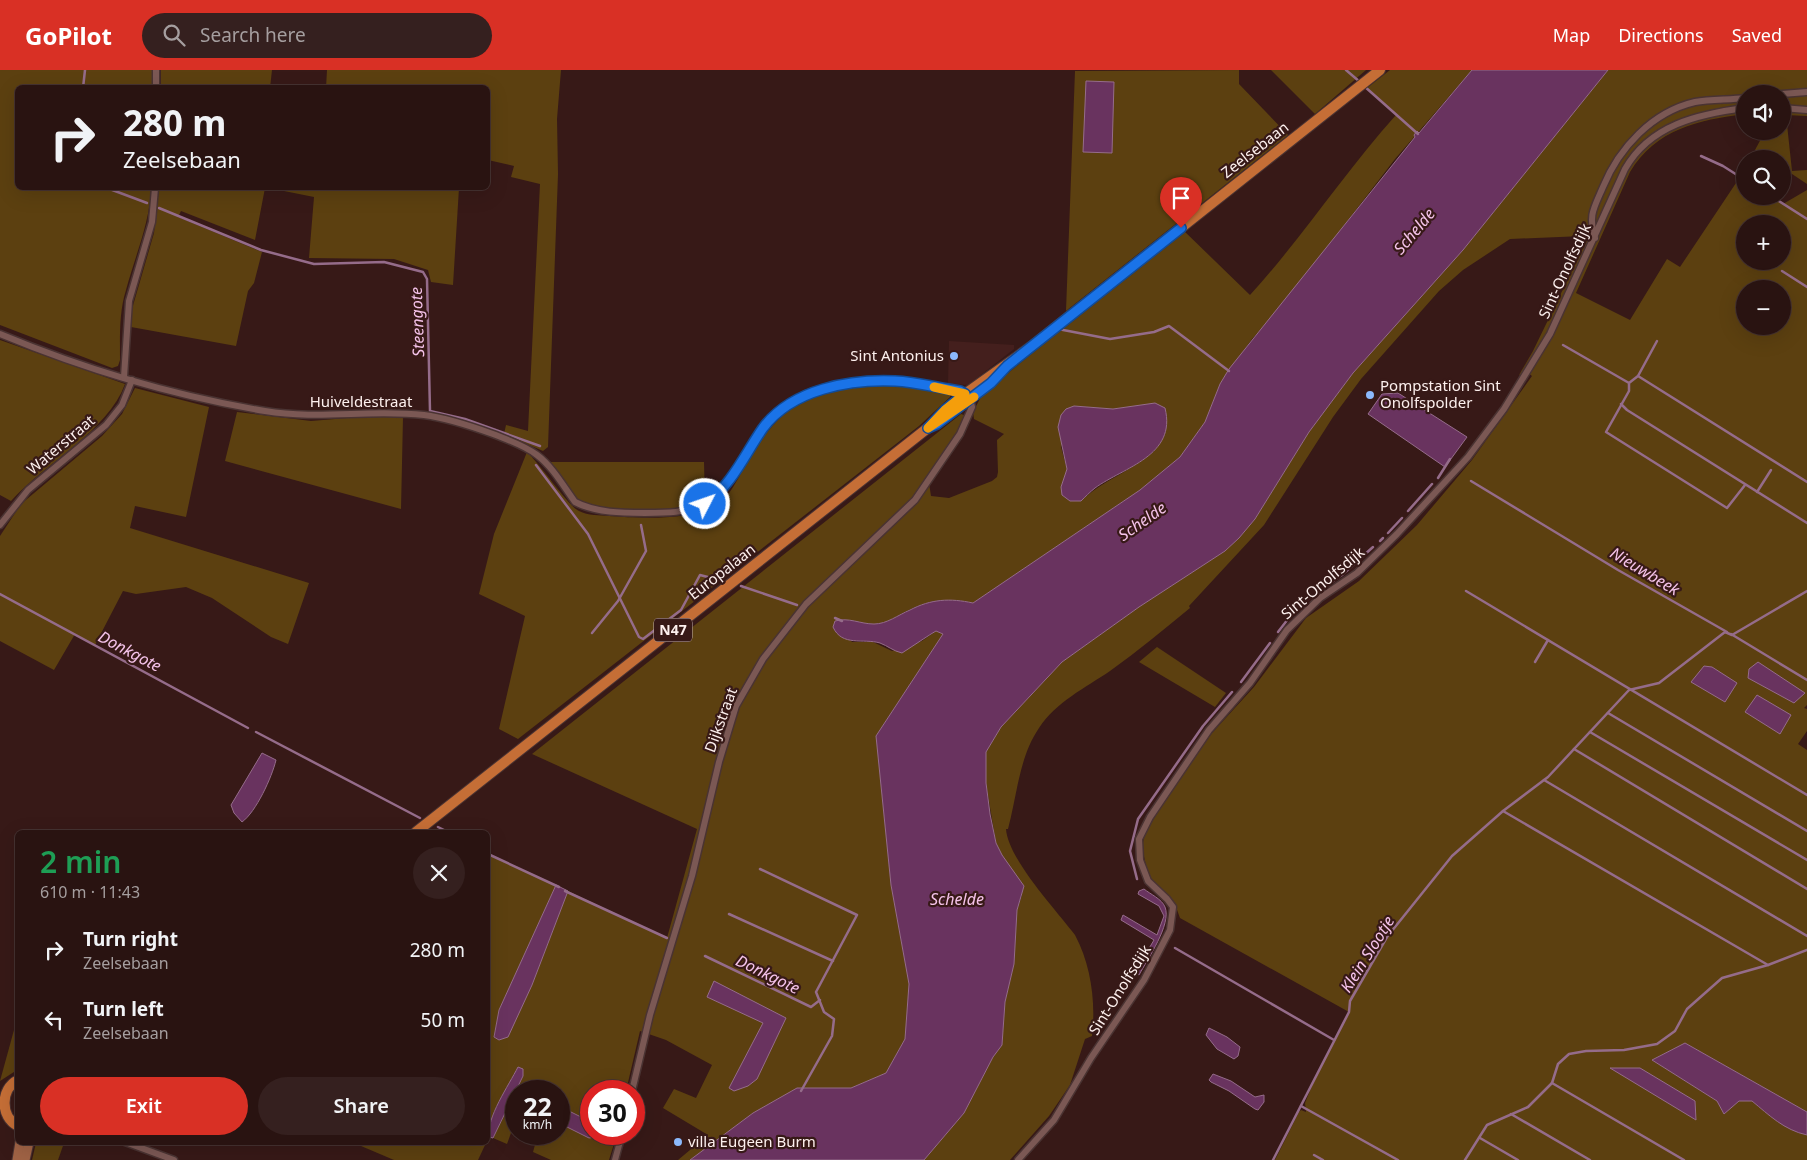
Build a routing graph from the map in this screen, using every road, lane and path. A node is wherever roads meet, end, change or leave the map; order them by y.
1 (156, 70) edge
2 (1380, 70) edge
3 (156, 85) edge
4 (1807, 92) edge
5 (1791, 93) edge
6 (1736, 99) edge
7 (1736, 109) edge
8 (1791, 109) edge
9 (1807, 110) edge
10 (155, 190) edge
11 (1595, 238) junction
12 (0, 334) edge
13 (124, 377) junction
14 (132, 380) junction
15 (968, 397) junction
16 (928, 428) joint
17 (0, 525) edge
18 (419, 830) edge
19 (635, 1080) edge
20 (15, 1082) edge
21 (0, 1104) edge
22 (4, 1121) edge
23 (20, 1145) edge
24 (28, 1145) edge
25 (133, 1145) edge
26 (619, 1145) edge
27 (17, 1160) edge
28 (24, 1160) edge
29 (174, 1160) edge
30 (615, 1160) edge
31 (1018, 1160) edge

1 - 3 street
2 - 15 main road, Zeelsebaan / N47
4 - 5 street
6 - 11 street
7 - 11 street, Sint-Onolfsdijk
8 - 9 street
10 - 13 street
11 - 31 street, Sint-Onolfsdijk
12 - 13 street, Huiveldestraat
13 - 14 street, Huiveldestraat
14 - 15 street, Huiveldestraat
14 - 17 street, Waterstraat
15 - 16 main road, Zeelsebaan / N47
15 - 19 street, Dijkstraat
16 - 18 main road, Europalaan / N47
20 - 21 main road
21 - 22 main road
23 - 27 main road
24 - 28 main road
25 - 29 street
26 - 30 street

